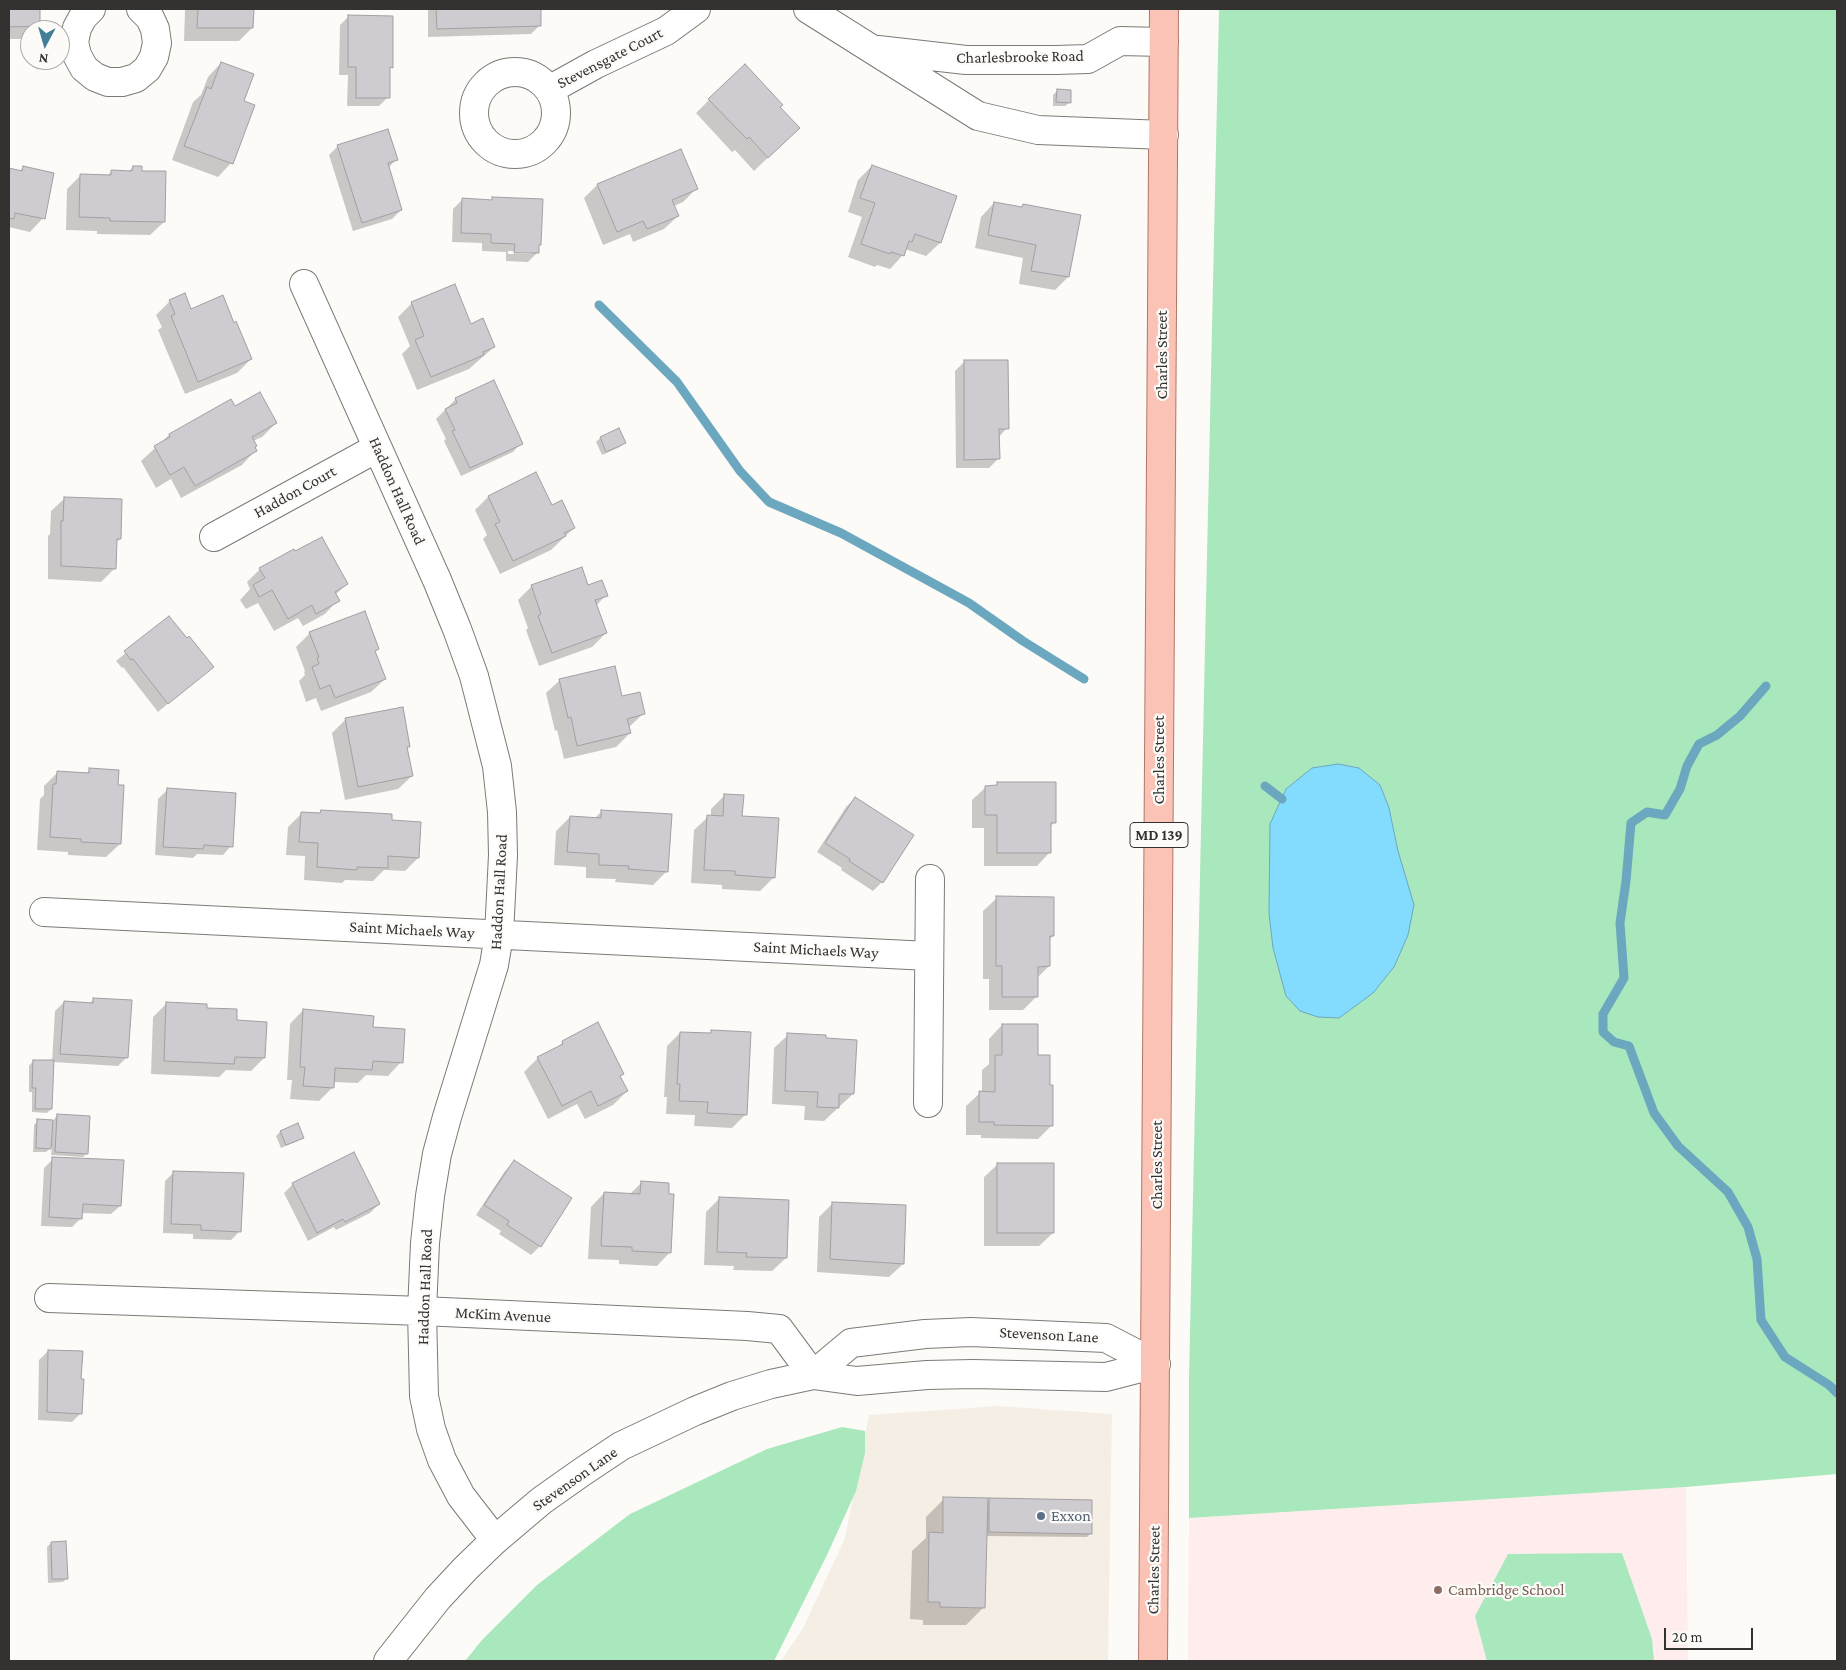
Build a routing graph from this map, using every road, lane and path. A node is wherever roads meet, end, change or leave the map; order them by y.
1 (91, 9) edge
2 (141, 9) edge
3 (696, 9) edge
4 (808, 9) edge
5 (1164, 9) edge
6 (1164, 42) junction
7 (872, 49) junction
8 (548, 90) dead end
9 (1164, 135) junction
10 (304, 284) dead end
11 (377, 448) junction
12 (214, 537) dead end
13 (930, 879) dead end
14 (44, 912) dead end
15 (499, 935) junction
16 (929, 956) junction
17 (928, 1103) dead end
18 (50, 1298) dead end
19 (422, 1311) junction
20 (1156, 1364) junction
21 (813, 1375) junction
22 (495, 1540) junction
23 (388, 1661) edge
24 (1153, 1661) edge

1 - 2 street
3 - 8 street, Stevensgate Court
4 - 7 street, Charlesbrooke Road
5 - 6 main road, Charles Street / MD 139
6 - 7 street, Charlesbrooke Road
6 - 9 main road, Charles Street / MD 139
7 - 9 street, Charlesbrooke Road
9 - 20 main road, Charles Street / MD 139
10 - 11 street, Haddon Hall Road
11 - 12 street, Haddon Court
11 - 15 street, Haddon Hall Road
13 - 16 street
14 - 15 street, Saint Michaels Way
15 - 16 street, Saint Michaels Way
15 - 19 street, Haddon Hall Road
16 - 17 street
18 - 19 street, McKim Avenue
19 - 21 street, McKim Avenue
19 - 22 street, Haddon Hall Road
20 - 21 street, Stevenson Lane
20 - 21 street, Stevenson Lane
20 - 24 main road, Charles Street / MD 139
21 - 22 street, Stevenson Lane
22 - 23 street, Stevenson Lane

